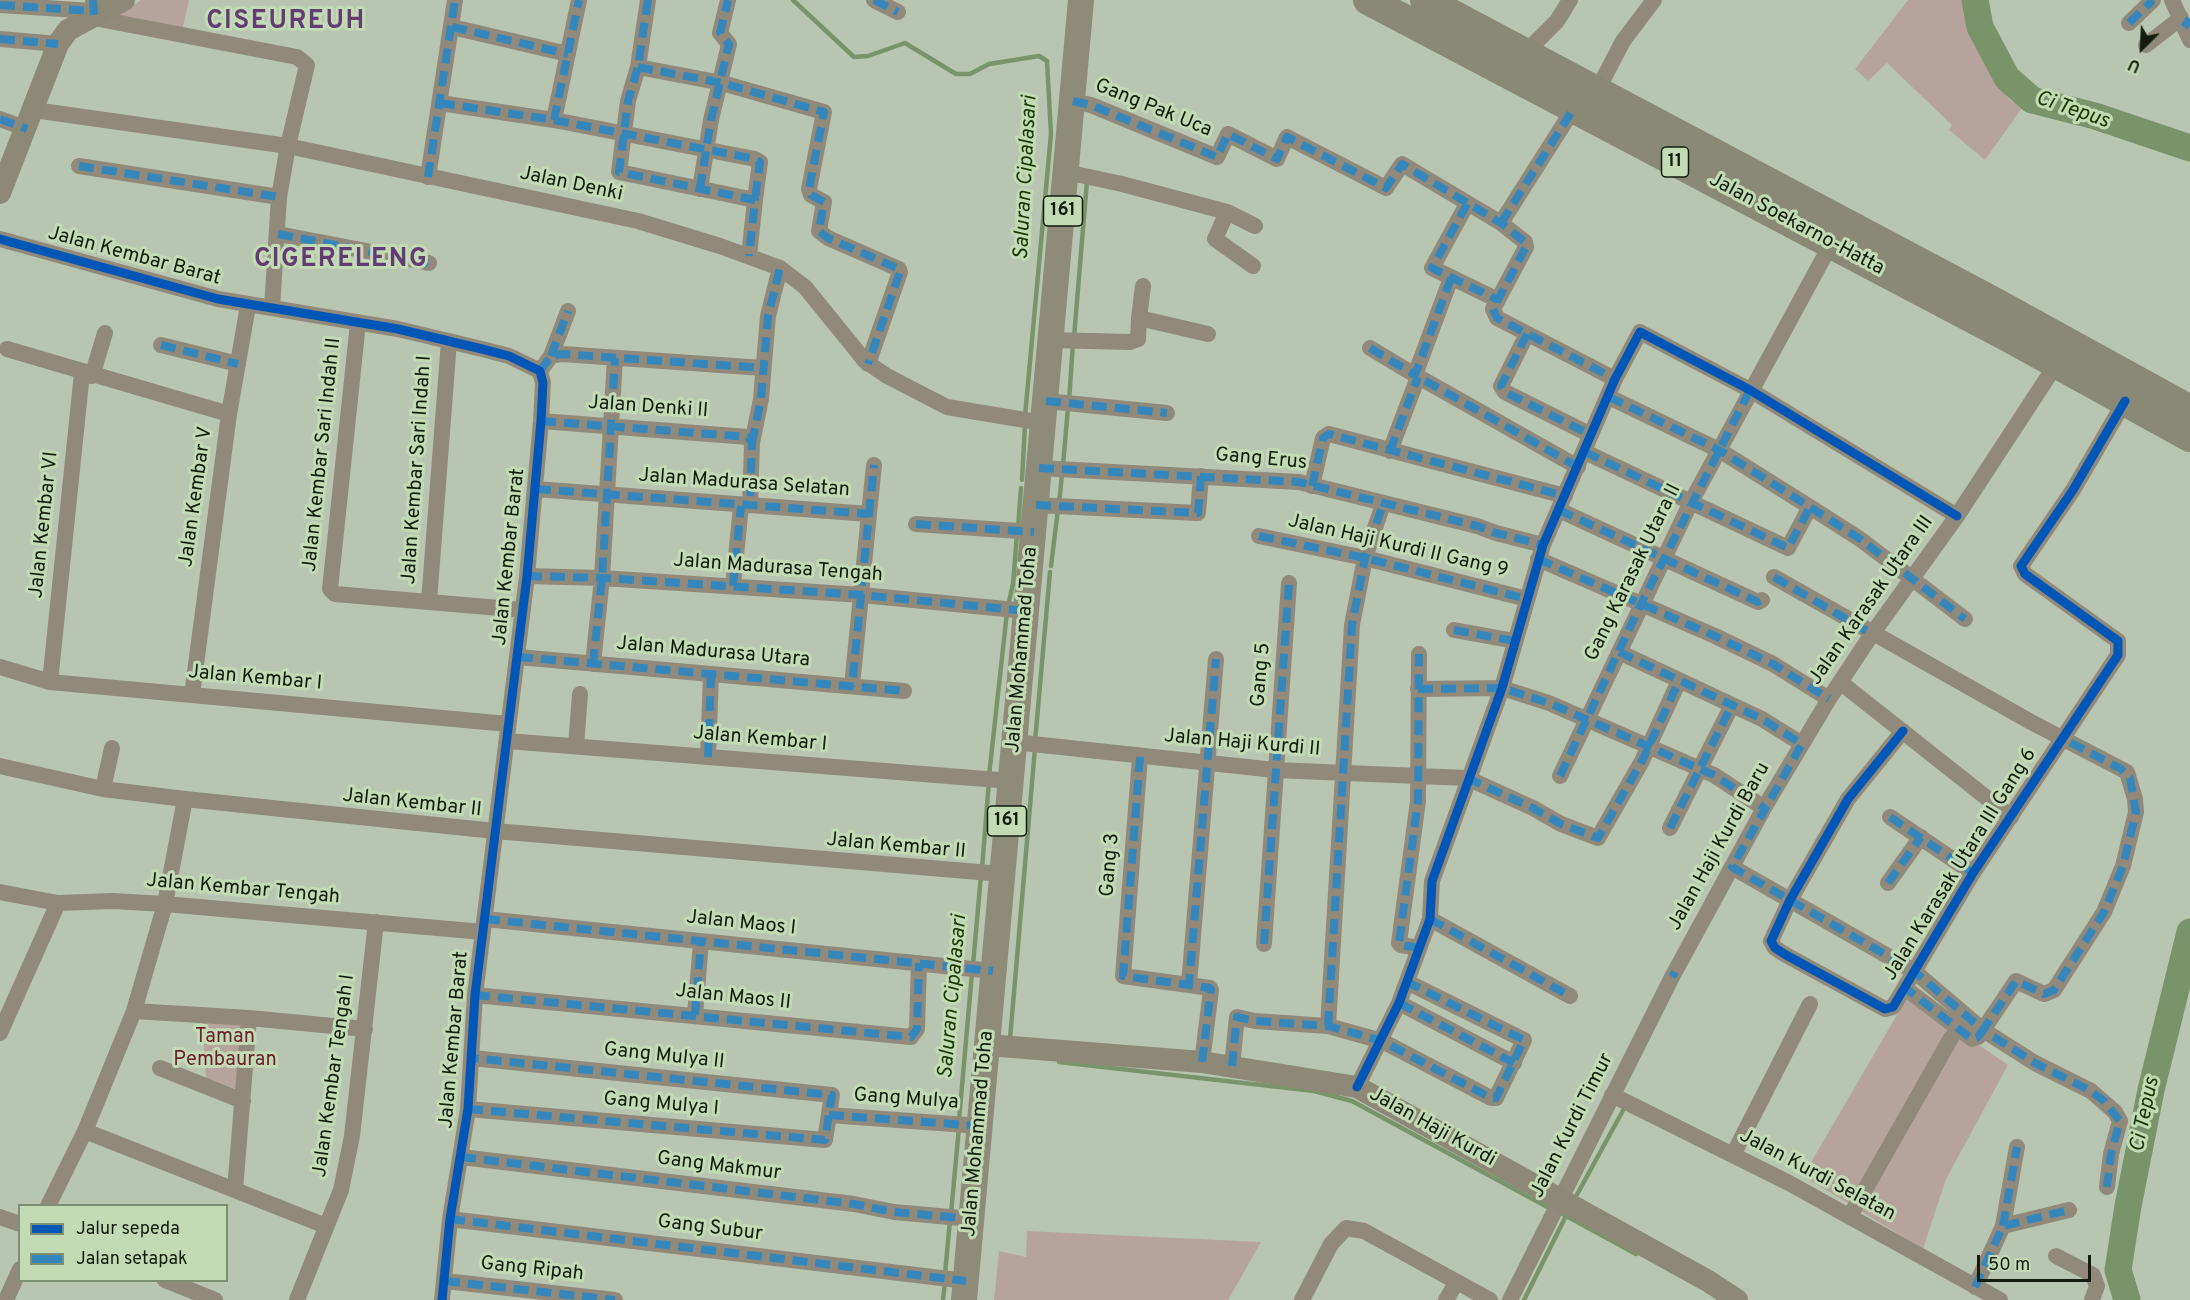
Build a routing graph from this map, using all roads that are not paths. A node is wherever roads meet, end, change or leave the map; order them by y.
1 (124, 0) edge
2 (456, 0) edge
3 (579, 0) edge
4 (648, 0) edge
5 (728, 0) edge
6 (874, 0) edge
7 (1081, 0) edge
8 (1368, 0) edge
9 (1570, 0) edge
10 (1654, 0) edge
11 (2153, 0) edge
12 (2172, 0) edge
13 (1429, 1) edge
14 (0, 5) edge
15 (93, 10) edge
16 (898, 12) dead end
17 (2129, 23) dead end
18 (2186, 26) edge
19 (452, 27) junction
20 (0, 39) edge
21 (58, 44) junction
22 (2146, 45) dead end
23 (1525, 53) junction
24 (568, 54) junction
25 (638, 67) junction
26 (722, 82) junction
27 (1585, 100) junction
28 (1073, 101) junction
29 (440, 103) junction
30 (0, 118) edge
31 (31, 119) junction
32 (554, 120) junction
33 (624, 132) junction
34 (288, 146) junction
35 (706, 150) junction
36 (79, 166) dead end
37 (1066, 172) junction
38 (428, 177) junction
39 (700, 189) junction
40 (0, 193) edge
41 (279, 197) junction
42 (755, 200) junction
43 (1467, 204) junction
44 (1227, 212) junction
45 (1501, 223) junction
46 (1255, 226) dead end
47 (278, 234) junction
48 (0, 239) edge
49 (1831, 244) junction
50 (749, 256) junction
51 (429, 263) dead end
52 (1253, 266) dead end
53 (780, 268) junction
54 (1451, 278) junction
55 (1143, 286) dead end
56 (1498, 300) junction
57 (248, 306) junction
58 (272, 308) junction
59 (568, 311) dead end
60 (1988, 313) junction
61 (1139, 318) junction
62 (358, 322) junction
63 (105, 333) dead end
64 (1208, 334) dead end
65 (1527, 334) junction
66 (1051, 340) junction
67 (449, 341) junction
68 (161, 345) dead end
69 (1370, 348) dead end
70 (7, 349) dead end
71 (551, 357) junction
72 (615, 358) junction
73 (2056, 363) junction
74 (238, 364) junction
75 (868, 364) junction
76 (764, 368) junction
77 (540, 371) junction
78 (87, 374) junction
79 (1417, 376) junction
80 (1615, 379) junction
81 (1750, 390) junction
82 (1609, 398) junction
83 (2126, 402) junction
84 (2190, 411) edge
85 (1167, 413) dead end
86 (229, 414) junction
87 (1034, 416) junction
88 (541, 421) junction
89 (610, 426) junction
90 (1591, 435) junction
91 (2190, 437) edge
92 (752, 441) junction
93 (1719, 450) junction
94 (1390, 451) junction
95 (1581, 459) junction
96 (874, 465) dead end
97 (1039, 468) junction
98 (1201, 476) junction
99 (1312, 486) junction
100 (536, 489) junction
101 (606, 494) junction
102 (1691, 502) junction
103 (1562, 503) junction
104 (1383, 504) junction
105 (745, 505) junction
106 (1036, 505) junction
107 (1810, 507) junction
108 (869, 514) junction
109 (1957, 516) junction
110 (916, 524) dead end
111 (1034, 532) junction
112 (1259, 536) dead end
113 (1541, 552) junction
114 (1365, 558) junction
115 (1666, 559) junction
116 (527, 576) junction
117 (1774, 577) dead end
118 (602, 578) junction
119 (1914, 578) junction
120 (1289, 583) dead end
121 (734, 586) junction
122 (862, 595) junction
123 (1527, 599) junction
124 (1762, 600) dead end
125 (429, 602) junction
126 (1641, 604) junction
127 (523, 610) junction
128 (1026, 611) junction
129 (1965, 619) dead end
130 (1454, 630) dead end
131 (1872, 634) junction
132 (1515, 641) junction
133 (1619, 652) junction
134 (1419, 654) dead end
135 (518, 657) junction
136 (1216, 659) dead end
137 (593, 664) junction
138 (0, 667) edge
139 (711, 674) junction
140 (1679, 681) junction
141 (50, 682) junction
142 (1840, 682) junction
143 (852, 686) junction
144 (1502, 688) junction
145 (1418, 689) junction
146 (904, 691) dead end
147 (580, 694) dead end
148 (192, 695) junction
149 (1829, 699) junction
150 (1732, 705) junction
151 (1586, 720) junction
152 (1903, 731) junction
153 (507, 732) junction
154 (2062, 738) junction
155 (1014, 742) junction
156 (1802, 744) junction
157 (576, 746) junction
158 (1648, 747) junction
159 (112, 748) dead end
160 (708, 757) junction
161 (1140, 757) junction
162 (1209, 763) junction
163 (0, 766) edge
164 (1701, 769) junction
165 (1275, 770) junction
166 (1345, 774) junction
167 (1560, 776) dead end
168 (1418, 778) junction
169 (1467, 778) junction
170 (1011, 781) junction
171 (103, 789) junction
172 (185, 799) junction
173 (1764, 807) junction
174 (1890, 817) dead end
175 (2011, 817) junction
176 (1670, 828) dead end
177 (495, 831) junction
178 (1921, 837) junction
179 (1732, 867) junction
180 (1973, 873) junction
181 (1002, 874) junction
182 (1888, 883) dead end
183 (0, 892) edge
184 (1790, 900) junction
185 (58, 903) junction
186 (165, 904) junction
187 (1430, 919) junction
188 (376, 922) junction
189 (484, 925) junction
190 (701, 942) junction
191 (1264, 944) dead end
192 (1419, 948) junction
193 (919, 963) junction
194 (984, 970) junction
195 (1914, 971) junction
196 (1675, 972) joint
197 (1407, 982) junction
198 (1189, 986) junction
199 (1905, 988) junction
200 (475, 995) junction
201 (1570, 996) dead end
202 (1399, 1004) junction
203 (1810, 1004) dead end
204 (5, 1006) edge
205 (135, 1011) junction
206 (695, 1015) junction
207 (249, 1018) junction
208 (1328, 1026) junction
209 (365, 1029) junction
210 (1983, 1029) junction
211 (0, 1033) edge
212 (1951, 1038) dead end
213 (1382, 1041) junction
214 (987, 1045) junction
215 (472, 1058) junction
216 (1202, 1062) junction
217 (1514, 1064) junction
218 (1232, 1066) junction
219 (160, 1068) dead end
220 (1357, 1087) junction
221 (1612, 1095) junction
222 (243, 1101) junction
223 (468, 1109) junction
224 (829, 1115) junction
225 (980, 1126) junction
226 (85, 1131) junction
227 (2017, 1147) dead end
228 (1733, 1155) junction
229 (467, 1158) junction
230 (2107, 1187) dead end
231 (235, 1190) junction
232 (49, 1204) edge
233 (1556, 1206) junction
234 (2069, 1210) dead end
235 (1851, 1216) junction
236 (0, 1217) edge
237 (961, 1218) junction
238 (450, 1220) junction
239 (18, 1223) edge
240 (326, 1226) junction
241 (2003, 1226) junction
242 (2056, 1256) dead end
243 (18, 1273) edge
244 (445, 1281) junction
245 (168, 1282) edge
246 (1456, 1283) junction
247 (1975, 1287) junction
248 (965, 1290) edge
249 (6, 1300) edge
250 (215, 1300) edge
251 (297, 1300) edge
252 (442, 1300) edge
253 (615, 1300) edge
254 (1302, 1300) edge
255 (1446, 1300) edge
256 (1490, 1300) edge
257 (1510, 1300) edge
258 (1737, 1300) edge
259 (2001, 1300) edge
260 (2092, 1300) edge

1 - 15 street
2 - 19 street
3 - 24 street
4 - 25 street
5 - 26 street
6 - 16 street
7 - 28 main road, Jalan Mohammad Toha / 161
8 - 27 highway, Jalan Soekarno-Hatta / 11
9 - 23 street
10 - 27 street
11 - 17 street
12 - 18 street
13 - 23 highway, Jalan Soekarno-Hatta / 11
14 - 15 street
15 - 21 street
15 - 34 street
18 - 22 street
19 - 24 street
19 - 29 street
20 - 21 street
21 - 31 street
23 - 27 highway, Jalan Soekarno-Hatta / 11
24 - 32 street
25 - 26 street
25 - 33 street
26 - 35 street
26 - 75 street
27 - 45 street
27 - 49 highway, Jalan Soekarno-Hatta / 11
27 - 60 highway, Jalan Soekarno-Hatta / 11
28 - 37 main road, Jalan Mohammad Toha / 161
28 - 43 street, Gang Pak Uca
29 - 32 street
29 - 38 street
30 - 31 street, Jalan Denki
31 - 34 street, Jalan Denki
31 - 40 street
32 - 33 street
33 - 35 street
33 - 39 street
34 - 38 street, Jalan Denki
34 - 41 street
35 - 39 street
35 - 42 street
36 - 41 street
37 - 44 street
37 - 66 main road, Jalan Mohammad Toha / 161
38 - 50 street, Jalan Denki
39 - 42 street
41 - 47 street
42 - 50 street
43 - 45 street
43 - 54 street
44 - 46 street
44 - 52 street
45 - 56 street
47 - 51 street
47 - 58 street
48 - 57 street, Jalan Kembar Barat
49 - 60 highway, Jalan Soekarno-Hatta / 11
49 - 81 street, Gang Karasak Utara II
50 - 53 street, Jalan Denki
53 - 75 street, Jalan Denki
53 - 76 street
54 - 56 street
54 - 79 street
55 - 61 street
56 - 65 street
57 - 58 street, Jalan Kembar Barat
57 - 74 street, Jalan Kembar V
58 - 62 street, Jalan Kembar Barat
59 - 71 street
60 - 73 highway, Jalan Soekarno-Hatta / 11
60 - 84 highway, Jalan Soekarno-Hatta / 11
61 - 64 street
61 - 66 street
62 - 67 street, Jalan Kembar Barat
62 - 125 street, Jalan Kembar Sari Indah II
63 - 78 street, Jalan Kembar VI
65 - 80 street
65 - 90 street
66 - 87 main road, Jalan Mohammad Toha / 161
67 - 77 street, Jalan Kembar Barat
67 - 125 street, Jalan Kembar Sari Indah I
68 - 74 street
69 - 79 street
70 - 78 street
71 - 72 street
71 - 77 street
72 - 76 street
72 - 89 street
73 - 83 highway, Jalan Soekarno-Hatta / 11
73 - 109 street, Jalan Karasak Utara III
74 - 86 street, Jalan Kembar V
75 - 87 street, Jalan Denki
76 - 92 street
77 - 88 street, Jalan Kembar Barat
78 - 86 street
78 - 141 street, Jalan Kembar VI
79 - 94 street
79 - 95 street
80 - 81 street
80 - 82 street
81 - 93 street, Gang Karasak Utara II
81 - 109 street
82 - 90 street
82 - 93 street
83 - 91 highway, Jalan Soekarno-Hatta / 11
83 - 154 street, Jalan Karasak Utara III Gang 6
85 - 87 street, Jalan Denki
86 - 148 street, Jalan Kembar V
87 - 97 main road, Jalan Mohammad Toha / 161
88 - 89 street, Jalan Denki II
88 - 100 street, Jalan Kembar Barat
89 - 92 street, Jalan Denki II
89 - 101 street
90 - 95 street
92 - 105 street
93 - 102 street, Gang Karasak Utara II
93 - 107 street
94 - 99 street
94 - 103 street
95 - 102 street
95 - 103 street
96 - 108 street
97 - 98 street, Gang Erus
97 - 106 main road, Jalan Mohammad Toha / 161
98 - 99 street, Gang Erus
98 - 106 street
99 - 104 street, Gang Erus
100 - 101 street, Jalan Madurasa Selatan
100 - 116 street, Jalan Kembar Barat
101 - 105 street, Jalan Madurasa Selatan
101 - 118 street
102 - 107 street
102 - 115 street, Gang Karasak Utara II
103 - 113 street
103 - 115 street
104 - 113 street, Gang Erus
104 - 114 street
105 - 108 street, Jalan Madurasa Selatan
105 - 121 street
106 - 111 main road, Jalan Mohammad Toha / 161
107 - 119 street
108 - 122 street, Jalan Madurasa Selatan
109 - 119 street, Jalan Karasak Utara III
110 - 111 street
111 - 128 main road, Jalan Mohammad Toha / 161
112 - 114 street, Jalan Haji Kurdi II Gang 9
113 - 123 street
113 - 126 street, Gang Erus
114 - 123 street, Jalan Haji Kurdi II Gang 9
114 - 166 street
115 - 124 street
115 - 126 street, Gang Karasak Utara II
116 - 118 street, Jalan Madurasa Tengah
116 - 127 street, Jalan Kembar Barat
117 - 131 street
118 - 121 street, Jalan Madurasa Tengah
118 - 137 street
119 - 129 street
119 - 131 street, Jalan Karasak Utara III
120 - 165 street, Gang 5
121 - 122 street, Jalan Madurasa Tengah
122 - 128 street, Jalan Madurasa Tengah
122 - 143 street, Jalan Madurasa Selatan
123 - 132 street
125 - 127 street
126 - 133 street, Gang Karasak Utara II
126 - 149 street, Gang Erus
127 - 135 street, Jalan Kembar Barat
128 - 155 main road, Jalan Mohammad Toha / 161
130 - 132 street
131 - 142 street, Jalan Karasak Utara III
131 - 154 street
132 - 144 street
133 - 140 street
133 - 151 street, Gang Karasak Utara II
134 - 145 street
135 - 137 street, Jalan Madurasa Utara
135 - 153 street, Jalan Kembar Barat
136 - 162 street
137 - 139 street, Jalan Madurasa Utara
138 - 141 street, Jalan Kembar I
139 - 143 street, Jalan Madurasa Utara
139 - 160 street
140 - 150 street
140 - 158 street
141 - 148 street, Jalan Kembar I
142 - 149 street, Jalan Karasak Utara III
142 - 152 street, Jalan Karasak Utara III Gang 6
143 - 146 street, Jalan Madurasa Utara
144 - 145 street
144 - 151 street
144 - 169 street
145 - 168 street
147 - 157 street
148 - 153 street, Jalan Kembar I
149 - 156 street, Jalan Karasak Utara III
150 - 156 street
150 - 164 street
151 - 158 street
151 - 167 street, Gang Karasak Utara II
152 - 175 street, Jalan Karasak Utara III Gang 6
152 - 184 street
153 - 157 street, Jalan Kembar I
153 - 177 street, Jalan Kembar Barat
154 - 175 street, Jalan Karasak Utara III Gang 6
154 - 210 street
155 - 161 street, Jalan Haji Kurdi II
155 - 170 main road, Jalan Mohammad Toha / 161
156 - 173 street, Jalan Haji Kurdi Baru
157 - 160 street, Jalan Kembar I
158 - 164 street
158 - 169 street
159 - 171 street
160 - 170 street, Jalan Kembar I
161 - 162 street, Jalan Haji Kurdi II
161 - 198 street, Gang 3
162 - 165 street, Jalan Haji Kurdi II
162 - 198 street
163 - 171 street, Jalan Kembar II
164 - 173 street
164 - 176 street
165 - 166 street, Jalan Haji Kurdi II
165 - 191 street, Gang 5
166 - 168 street, Jalan Haji Kurdi II
166 - 208 street
168 - 169 street, Jalan Haji Kurdi II
168 - 192 street
169 - 187 street
170 - 181 main road, Jalan Mohammad Toha / 161
171 - 172 street, Jalan Kembar II
172 - 177 street, Jalan Kembar II
172 - 186 street
173 - 179 street, Jalan Haji Kurdi Baru
174 - 178 street
175 - 180 street, Jalan Karasak Utara III Gang 6
177 - 181 street, Jalan Kembar II
177 - 189 street, Jalan Kembar Barat
178 - 180 street
178 - 182 street
179 - 184 street
179 - 196 street, Jalan Haji Kurdi Baru
180 - 195 street, Jalan Karasak Utara III Gang 6
181 - 194 main road, Jalan Mohammad Toha / 161
183 - 185 street, Jalan Kembar Tengah
184 - 195 street
184 - 199 street, Jalan Karasak Utara III Gang 6
185 - 186 street, Jalan Kembar Tengah
185 - 204 street
186 - 188 street, Jalan Kembar Tengah
186 - 205 street
187 - 192 street
187 - 201 street
188 - 189 street, Jalan Kembar Tengah
188 - 209 street, Jalan Kembar Tengah I
189 - 190 street, Jalan Maos I
189 - 200 street, Jalan Kembar Barat
190 - 193 street, Jalan Maos I
190 - 206 street
192 - 197 street
193 - 194 street, Jalan Maos I
193 - 206 street, Jalan Maos II
194 - 214 main road, Jalan Mohammad Toha / 161
195 - 199 street, Jalan Karasak Utara III Gang 6
195 - 210 street
196 - 221 street, Jalan Kurdi Timur
197 - 202 street
197 - 217 street
198 - 216 street
199 - 210 street
200 - 206 street, Jalan Maos II
200 - 215 street, Jalan Kembar Barat
202 - 213 street
202 - 217 street
203 - 228 street
204 - 211 street
205 - 207 street
205 - 226 street
207 - 209 street
207 - 222 street
208 - 213 street
208 - 218 street
209 - 240 street, Jalan Kembar Tengah I
210 - 230 street
212 - 235 street
213 - 217 street
213 - 220 street
214 - 216 street, Jalan Haji Kurdi
214 - 225 main road, Jalan Mohammad Toha / 161
215 - 223 street, Jalan Kembar Barat
215 - 224 street, Gang Mulya II
216 - 218 street, Jalan Haji Kurdi
218 - 220 street, Jalan Haji Kurdi
219 - 222 street
220 - 233 street, Jalan Haji Kurdi
221 - 228 street, Jalan Kurdi Selatan
221 - 233 street, Jalan Kurdi Timur
222 - 231 street
223 - 224 street, Gang Mulya I
223 - 229 street, Jalan Kembar Barat
224 - 225 street, Gang Mulya
225 - 237 main road, Jalan Mohammad Toha / 161
226 - 231 street
226 - 232 street
227 - 241 street
228 - 235 street, Jalan Kurdi Selatan
229 - 237 street, Gang Makmur
229 - 238 street, Jalan Kembar Barat
231 - 240 street
233 - 257 street, Jalan Kurdi Timur
233 - 258 street, Jalan Haji Kurdi
234 - 241 street
235 - 247 street, Jalan Kurdi Selatan
236 - 239 street
237 - 248 main road, Jalan Mohammad Toha / 161
238 - 244 street, Jalan Kembar Barat
238 - 248 street, Gang Subur
240 - 251 street, Jalan Kembar Tengah I
241 - 247 street
242 - 260 street
243 - 249 street
244 - 252 street, Jalan Kembar Barat
244 - 253 street, Gang Ripah
245 - 250 street
246 - 254 street
246 - 255 street
246 - 256 street
247 - 259 street, Jalan Kurdi Selatan

